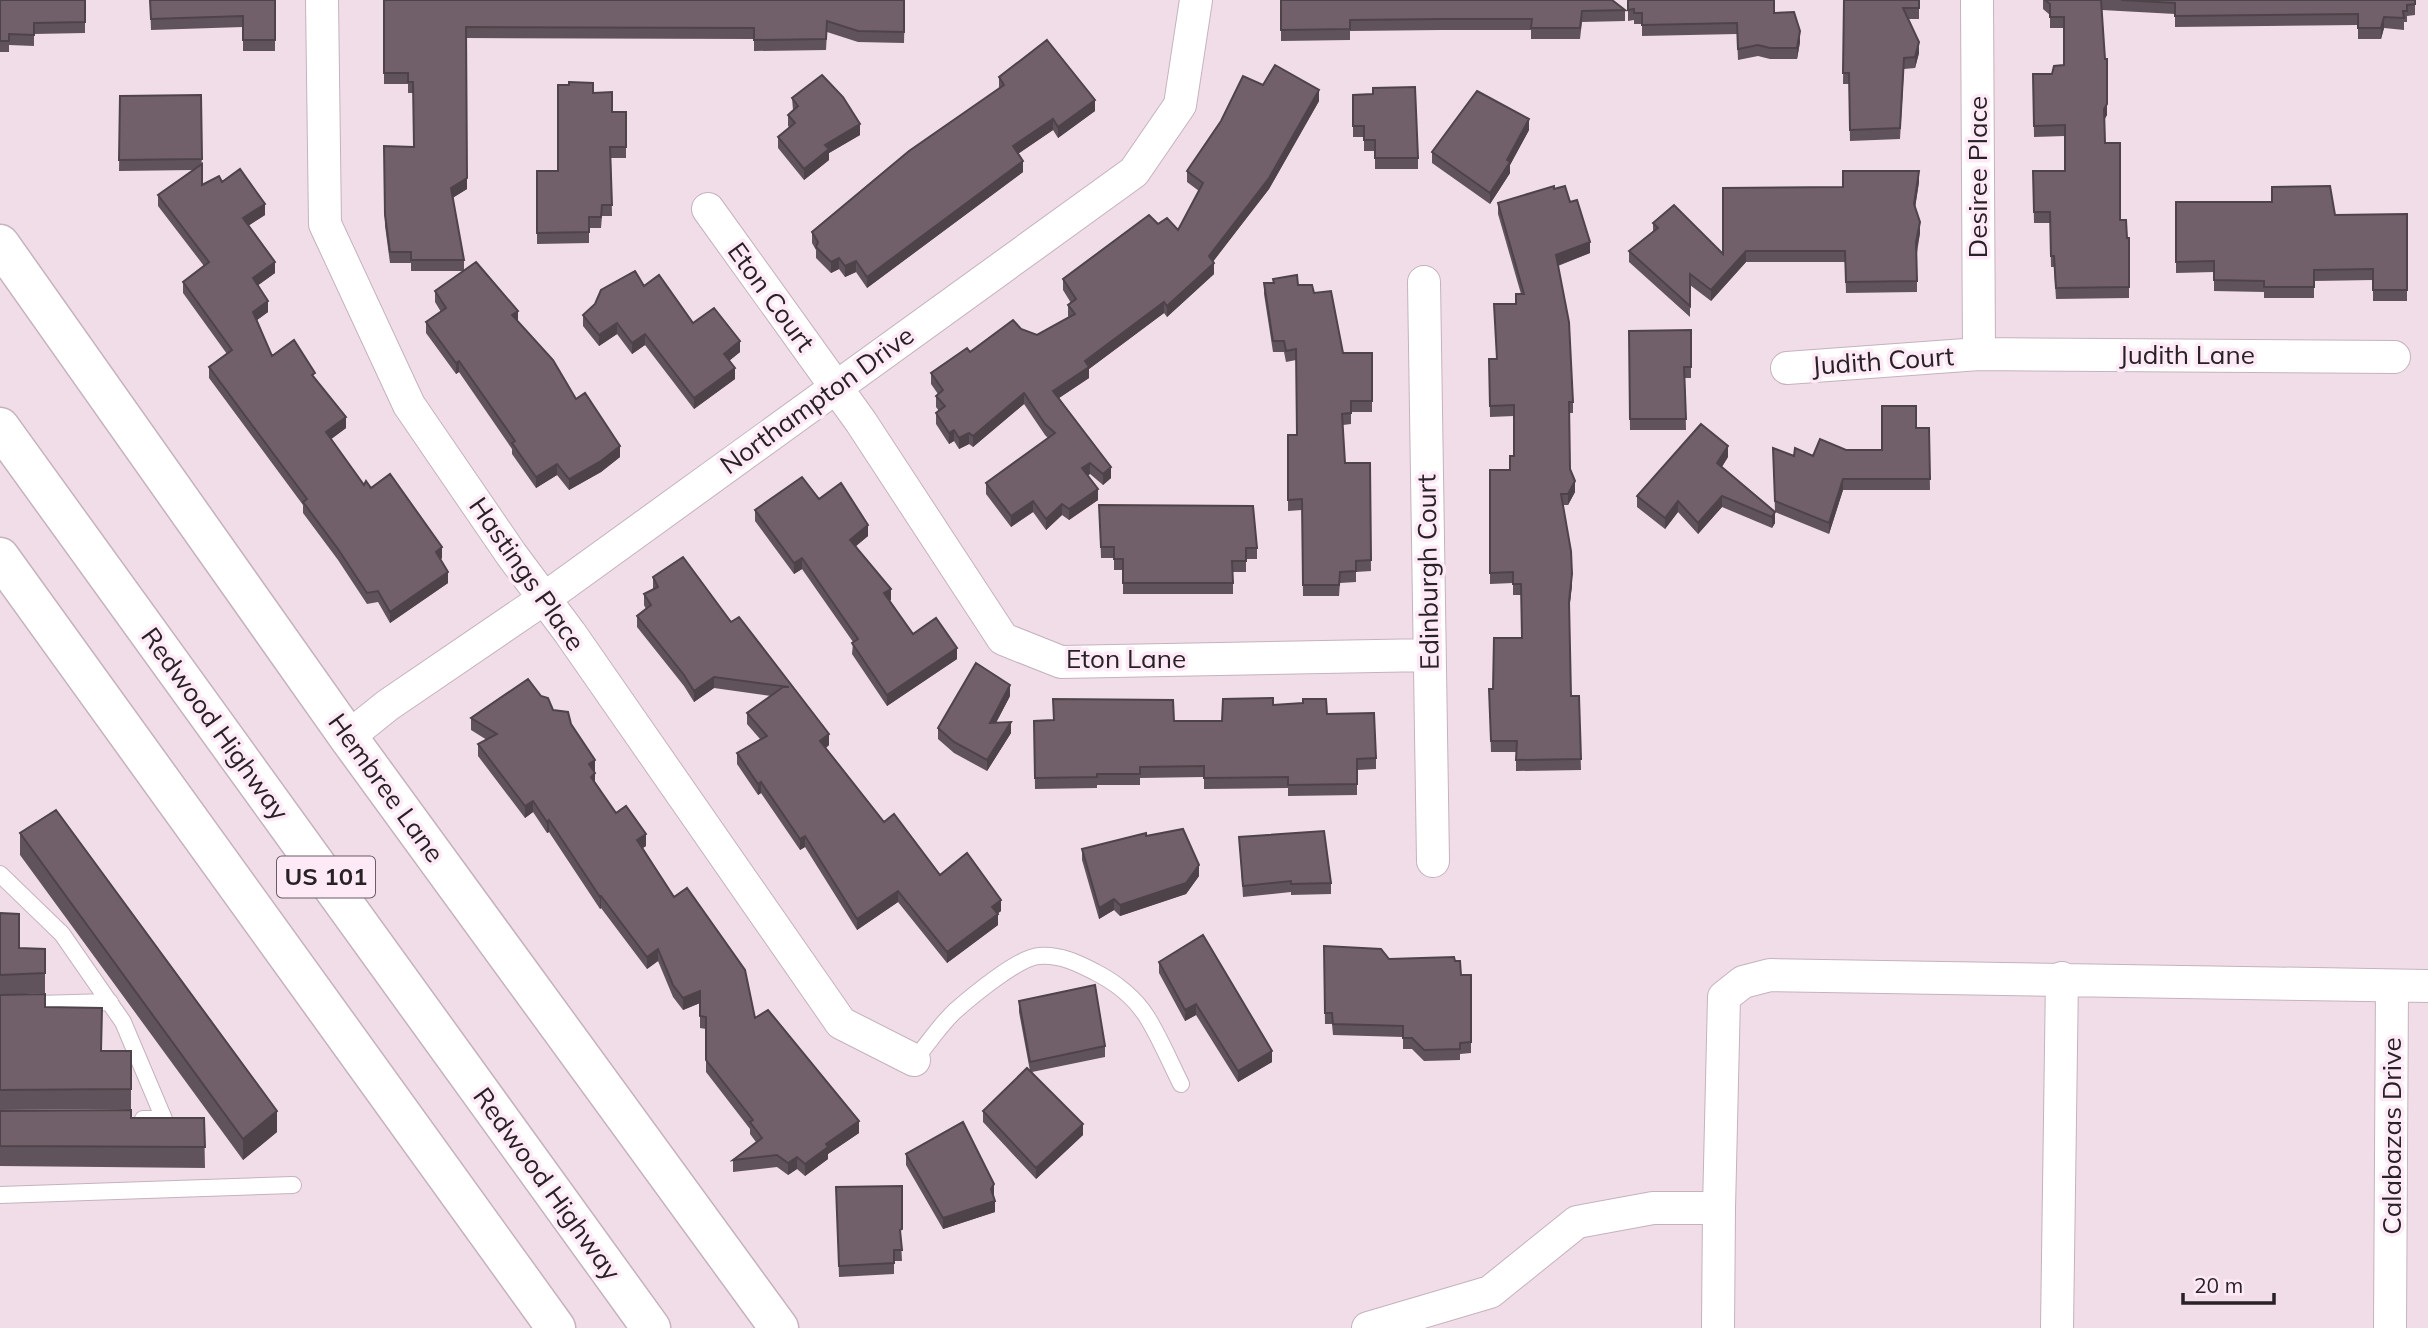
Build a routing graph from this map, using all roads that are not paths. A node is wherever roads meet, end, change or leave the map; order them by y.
1 (322, 0) edge
2 (1196, 0) edge
3 (1978, 0) edge
4 (708, 209) dead end
5 (0, 244) edge
6 (1424, 282) dead end
7 (1979, 354) junction
8 (2394, 357) dead end
9 (1787, 368) dead end
10 (835, 386) junction
11 (0, 427) edge
12 (0, 557) edge
13 (545, 597) junction
14 (1429, 654) junction
15 (348, 737) junction
16 (1433, 861) dead end
17 (0, 874) edge
18 (2062, 978) junction
19 (2392, 986) junction
20 (2428, 986) edge
21 (110, 1002) junction
22 (0, 1005) edge
23 (914, 1060) joint
24 (1181, 1084) dead end
25 (123, 1119) edge
26 (293, 1185) dead end
27 (0, 1195) edge
28 (1719, 1208) junction
29 (556, 1328) edge
30 (652, 1328) edge
31 (779, 1328) edge
32 (1368, 1328) edge
33 (1718, 1328) edge
34 (2057, 1328) edge
35 (2390, 1328) edge

1 - 13 street, Hastings Place
2 - 10 street, Northampton Drive
3 - 7 street, Desiree Place
4 - 10 street, Eton Court
5 - 15 main road, Hembree Lane
6 - 14 street, Edinburgh Court
7 - 8 street, Judith Lane
7 - 9 street, Judith Court
10 - 13 street, Northampton Drive
10 - 14 street, Eton Lane
11 - 30 main road, Redwood Highway / US 101
12 - 29 main road, US 101
13 - 15 street, Northampton Drive
13 - 23 street, Hastings Place
14 - 16 street, Edinburgh Court
15 - 31 main road, Hembree Lane
17 - 21 lane
18 - 19 street
18 - 28 street
18 - 34 street
19 - 20 street
19 - 35 street, Calabazas Drive
21 - 22 lane
21 - 25 lane
23 - 24 lane
26 - 27 lane
28 - 32 street
28 - 33 street

